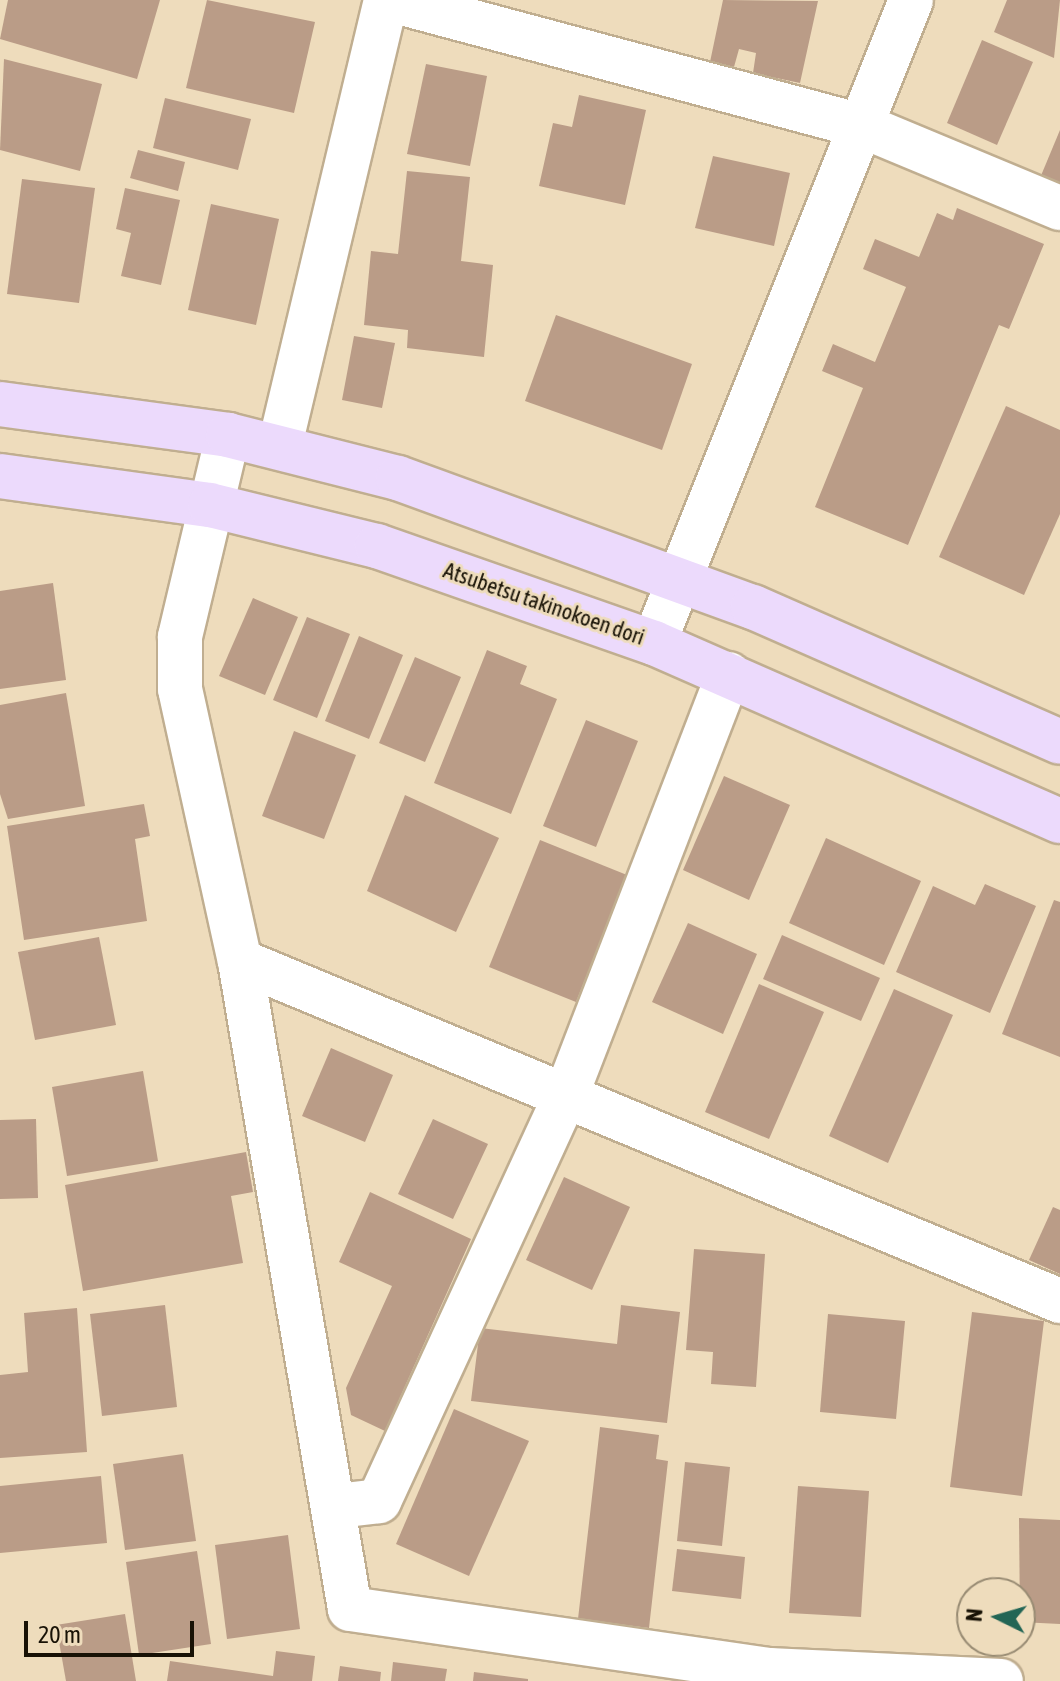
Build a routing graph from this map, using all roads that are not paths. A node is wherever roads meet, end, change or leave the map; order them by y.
1 (388, 0) edge
2 (911, 0) edge
3 (865, 127) junction
4 (1060, 208) edge
5 (0, 404) edge
6 (228, 435) junction
7 (280, 445) junction
8 (0, 476) edge
9 (210, 505) junction
10 (678, 578) junction
11 (654, 643) junction
12 (729, 674) junction
13 (1060, 742) edge
14 (1060, 821) edge
15 (240, 961) junction
16 (567, 1093) junction
17 (1060, 1301) edge
18 (336, 1506) junction
19 (772, 1676) edge
20 (1001, 1681) edge

1 - 3 street
1 - 7 street
2 - 3 street
3 - 4 street
3 - 10 street
5 - 6 main road
6 - 7 main road
6 - 9 street
7 - 10 main road
8 - 9 main road, Atsubetsu takinokoen dori
9 - 11 main road, Atsubetsu takinokoen dori
9 - 15 street
10 - 11 street
10 - 13 main road
11 - 12 main road, Atsubetsu takinokoen dori
12 - 14 main road, Atsubetsu takinokoen dori
12 - 16 street
15 - 16 street
15 - 18 street
16 - 17 street
16 - 18 street
18 - 19 street
19 - 20 street

